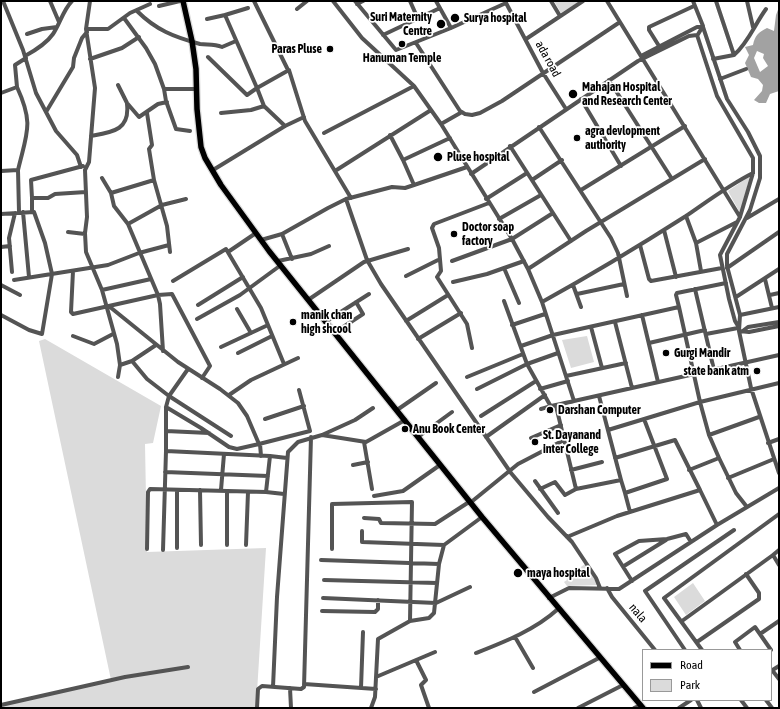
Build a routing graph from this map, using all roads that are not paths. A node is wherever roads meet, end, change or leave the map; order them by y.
1 (50, 1) edge
2 (72, 1) edge
3 (90, 1) edge
4 (182, 1) edge
5 (254, 1) edge
6 (307, 1) edge
7 (333, 1) edge
8 (364, 1) edge
9 (410, 1) edge
10 (436, 1) edge
11 (551, 1) edge
12 (583, 1) edge
13 (607, 1) edge
14 (716, 1) edge
15 (747, 1) edge
16 (2, 2) edge
17 (505, 2) edge
18 (356, 3) edge
19 (694, 3) edge
20 (150, 4) dead end
21 (159, 6) dead end
22 (248, 8) dead end
23 (440, 8) junction
24 (297, 9) dead end
25 (766, 9) dead end
26 (137, 10) junction
27 (225, 15) junction
28 (560, 16) junction
29 (124, 18) junction
30 (207, 19) dead end
31 (418, 19) junction
32 (620, 22) junction
33 (58, 24) junction
34 (753, 27) junction
35 (451, 28) junction
36 (703, 28) junction
37 (86, 31) junction
38 (26, 34) dead end
39 (383, 35) junction
40 (697, 36) junction
41 (139, 37) junction
42 (526, 39) junction
43 (192, 41) junction
44 (236, 41) junction
45 (416, 43) junction
46 (659, 46) junction
47 (734, 55) junction
48 (26, 57) junction
49 (208, 57) dead end
50 (642, 57) junction
51 (90, 59) junction
52 (713, 59) junction
53 (746, 69) dead end
54 (286, 71) junction
55 (543, 73) junction
56 (720, 79) junction
57 (609, 80) junction
58 (118, 84) dead end
59 (414, 86) junction
60 (17, 87) junction
61 (257, 88) junction
62 (164, 89) junction
63 (197, 89) junction
64 (1, 93) edge
65 (581, 99) junction
66 (167, 102) junction
67 (127, 103) junction
68 (264, 106) junction
69 (566, 109) junction
70 (431, 110) junction
71 (46, 112) junction
72 (462, 112) junction
73 (148, 113) junction
74 (221, 113) dead end
75 (301, 119) junction
76 (441, 124) junction
77 (285, 126) junction
78 (685, 126) junction
79 (539, 127) junction
80 (190, 131) dead end
81 (324, 133) dead end
82 (390, 135) junction
83 (91, 136) junction
84 (450, 138) junction
85 (510, 146) junction
86 (652, 147) junction
87 (705, 159) junction
88 (403, 160) junction
89 (562, 160) junction
90 (88, 165) junction
91 (621, 166) junction
92 (81, 167) junction
93 (467, 167) junction
94 (18, 170) junction
95 (212, 170) junction
96 (1, 171) edge
97 (335, 171) junction
98 (527, 173) junction
99 (753, 173) junction
100 (471, 174) junction
101 (102, 178) dead end
102 (672, 179) junction
103 (154, 180) junction
104 (532, 180) junction
105 (414, 185) junction
106 (581, 190) junction
107 (723, 190) junction
108 (86, 192) junction
109 (111, 193) junction
110 (541, 195) junction
111 (32, 198) junction
112 (351, 198) junction
113 (186, 199) dead end
114 (346, 199) junction
115 (486, 199) junction
116 (779, 199) edge
117 (489, 203) junction
118 (162, 205) junction
119 (19, 212) junction
120 (32, 212) junction
121 (553, 213) junction
122 (1, 214) edge
123 (686, 216) junction
124 (740, 217) junction
125 (499, 219) junction
126 (746, 219) junction
127 (738, 222) junction
128 (601, 223) junction
129 (128, 224) junction
130 (664, 230) junction
131 (68, 232) dead end
132 (779, 232) edge
133 (256, 233) junction
134 (85, 234) junction
135 (282, 234) junction
136 (512, 239) junction
137 (261, 240) junction
138 (571, 241) junction
139 (696, 243) junction
140 (169, 245) junction
141 (640, 245) junction
142 (10, 246) junction
143 (329, 246) dead end
144 (1, 247) edge
145 (408, 249) dead end
146 (170, 252) dead end
147 (228, 252) junction
148 (139, 253) junction
149 (618, 258) junction
150 (292, 259) junction
151 (370, 259) junction
152 (438, 260) junction
153 (524, 261) junction
154 (452, 262) dead end
155 (279, 263) junction
156 (92, 268) junction
157 (504, 268) junction
158 (725, 268) junction
159 (528, 269) junction
160 (779, 269) edge
161 (73, 271) junction
162 (701, 271) junction
163 (12, 272) dead end
164 (52, 274) junction
165 (406, 276) dead end
166 (676, 276) junction
167 (29, 277) junction
168 (243, 277) junction
169 (151, 279) junction
170 (765, 279) junction
171 (14, 280) dead end
172 (173, 281) dead end
173 (453, 282) dead end
174 (726, 283) junction
175 (624, 284) junction
176 (1, 285) edge
177 (573, 285) junction
178 (250, 288) junction
179 (695, 289) junction
180 (102, 290) junction
181 (779, 293) edge
182 (369, 294) dead end
183 (577, 294) junction
184 (20, 295) dead end
185 (158, 295) junction
186 (448, 295) junction
187 (770, 295) junction
188 (627, 296) dead end
189 (736, 298) junction
190 (308, 300) junction
191 (504, 301) dead end
192 (356, 302) junction
193 (542, 302) junction
194 (519, 303) dead end
195 (198, 305) dead end
196 (581, 307) dead end
197 (679, 307) junction
198 (779, 307) edge
199 (108, 308) junction
200 (772, 308) junction
201 (237, 309) dead end
202 (461, 313) junction
203 (545, 314) junction
204 (1, 315) edge
205 (642, 315) junction
206 (740, 315) junction
207 (197, 319) dead end
208 (406, 321) junction
209 (325, 322) junction
210 (615, 322) junction
211 (779, 322) edge
212 (268, 325) junction
213 (512, 325) junction
214 (779, 326) edge
215 (592, 327) junction
216 (738, 328) junction
217 (744, 330) junction
218 (705, 332) junction
219 (251, 333) junction
220 (334, 333) junction
221 (113, 334) junction
222 (553, 335) junction
223 (685, 335) junction
224 (73, 336) dead end
225 (272, 336) junction
226 (418, 339) junction
227 (649, 343) junction
228 (156, 345) junction
229 (521, 346) junction
230 (221, 347) dead end
231 (472, 348) dead end
232 (163, 351) junction
233 (558, 352) junction
234 (238, 353) dead end
235 (523, 354) junction
236 (779, 355) edge
237 (298, 358) dead end
238 (132, 361) junction
239 (744, 362) junction
240 (626, 363) junction
241 (120, 364) junction
242 (284, 364) junction
243 (527, 364) junction
244 (602, 368) junction
245 (188, 369) junction
246 (714, 370) junction
247 (693, 374) junction
248 (118, 376) dead end
249 (566, 376) junction
250 (467, 377) dead end
251 (202, 378) junction
252 (536, 381) junction
253 (568, 381) junction
254 (658, 382) junction
255 (436, 383) dead end
256 (779, 383) edge
257 (540, 388) junction
258 (632, 388) junction
259 (751, 388) junction
260 (477, 389) dead end
261 (299, 390) dead end
262 (229, 395) junction
263 (545, 395) junction
264 (169, 396) junction
265 (599, 396) junction
266 (574, 401) junction
267 (700, 402) junction
268 (550, 405) junction
269 (304, 406) junction
270 (556, 406) junction
271 (166, 407) junction
272 (373, 408) dead end
273 (541, 409) dead end
274 (397, 410) junction
275 (452, 412) dead end
276 (481, 416) dead end
277 (759, 417) junction
278 (265, 419) dead end
279 (644, 419) junction
280 (405, 420) junction
281 (561, 425) junction
282 (608, 430) junction
283 (166, 432) junction
284 (209, 433) junction
285 (709, 435) junction
286 (231, 436) dead end
287 (322, 436) junction
288 (311, 437) junction
289 (418, 437) junction
290 (486, 437) junction
291 (531, 438) dead end
292 (779, 439) edge
293 (564, 440) junction
294 (364, 442) junction
295 (768, 443) junction
296 (259, 444) junction
297 (655, 445) junction
298 (166, 451) junction
299 (224, 454) junction
300 (261, 456) junction
301 (270, 456) junction
302 (287, 458) junction
303 (615, 458) junction
304 (719, 458) junction
305 (774, 459) junction
306 (368, 462) junction
307 (602, 462) dead end
308 (353, 465) dead end
309 (440, 465) junction
310 (571, 470) junction
311 (689, 470) junction
312 (510, 471) junction
313 (165, 472) junction
314 (779, 473) edge
315 (222, 474) junction
316 (268, 476) junction
317 (728, 478) junction
318 (621, 480) junction
319 (535, 481) dead end
320 (779, 488) edge
321 (164, 489) junction
322 (372, 489) dead end
323 (540, 489) junction
324 (576, 489) junction
325 (177, 490) junction
326 (200, 490) junction
327 (221, 490) junction
328 (700, 490) junction
329 (227, 491) junction
330 (248, 492) junction
331 (266, 492) junction
332 (625, 493) junction
333 (284, 494) junction
334 (374, 496) dead end
335 (470, 502) junction
336 (747, 507) junction
337 (630, 512) junction
338 (558, 513) dead end
339 (779, 514) edge
340 (482, 517) junction
341 (364, 518) dead end
342 (412, 524) junction
343 (717, 525) junction
344 (734, 530) dead end
345 (362, 531) dead end
346 (567, 537) junction
347 (667, 539) junction
348 (691, 542) junction
349 (412, 544) junction
350 (201, 545) dead end
351 (227, 545) dead end
352 (246, 545) dead end
353 (444, 545) junction
354 (177, 548) dead end
355 (147, 549) dead end
356 (332, 549) dead end
357 (163, 550) dead end
358 (779, 550) edge
359 (773, 555) junction
360 (321, 560) dead end
361 (411, 562) junction
362 (439, 564) junction
363 (779, 565) edge
364 (624, 566) junction
365 (746, 574) junction
366 (324, 580) dead end
367 (632, 580) junction
368 (411, 582) junction
369 (437, 583) junction
370 (470, 586) dead end
371 (604, 588) junction
372 (324, 598) dead end
373 (549, 598) junction
374 (378, 600) junction
375 (411, 602) junction
376 (436, 603) junction
377 (558, 609) junction
378 (322, 611) dead end
379 (410, 621) junction
380 (682, 621) junction
381 (779, 621) edge
382 (363, 632) dead end
383 (760, 634) junction
384 (515, 637) junction
385 (697, 642) junction
386 (654, 649) edge
387 (684, 649) edge
388 (701, 649) edge
389 (739, 649) edge
390 (770, 649) edge
391 (435, 652) dead end
392 (476, 653) dead end
393 (599, 658) junction
394 (416, 660) junction
395 (779, 666) edge
396 (188, 667) dead end
397 (533, 668) dead end
398 (772, 670) edge
399 (376, 677) junction
400 (779, 679) edge
401 (304, 684) junction
402 (623, 685) junction
403 (273, 687) junction
404 (290, 688) junction
405 (361, 688) junction
406 (376, 689) junction
407 (534, 692) dead end
408 (690, 701) edge
409 (1, 704) edge
410 (642, 707) edge
411 (256, 708) edge
412 (291, 708) edge
413 (371, 708) edge
414 (429, 708) edge
415 (578, 708) edge
416 (634, 708) edge
417 (679, 708) edge

1 - 33 street
2 - 33 street
3 - 37 street
4 - 21 street
4 - 43 main road
5 - 54 street
6 - 24 street
7 - 59 street
8 - 18 street
9 - 31 street
10 - 23 street
11 - 28 street
12 - 28 street
13 - 32 street
14 - 47 street
15 - 34 street
16 - 48 street
17 - 35 street
17 - 42 street, ada road
18 - 39 street
19 - 36 street
19 - 46 street
20 - 26 street
22 - 27 street
23 - 31 street
23 - 35 street
25 - 34 street
26 - 29 street
26 - 43 street
27 - 30 street
27 - 44 street
28 - 42 street
29 - 37 street
29 - 41 street
31 - 39 street
32 - 50 street
32 - 55 street
33 - 38 street
33 - 48 street
34 - 47 street
35 - 45 street
36 - 40 street
36 - 46 street
36 - 52 street
37 - 51 street
37 - 71 street
39 - 45 street
40 - 50 street
40 - 99 street
41 - 51 street
41 - 62 street
42 - 55 street, ada road
43 - 44 street
43 - 63 main road
44 - 61 street
45 - 72 street
46 - 50 street
47 - 52 street
48 - 60 street
48 - 71 street
49 - 61 street
50 - 57 street
50 - 78 street
51 - 83 street
52 - 56 street
53 - 56 street
54 - 61 street
54 - 75 street
55 - 69 street, ada road
55 - 72 street
56 - 126 street
57 - 65 street
57 - 86 street
58 - 67 street
59 - 70 street
59 - 81 street
60 - 64 street
60 - 94 street
61 - 68 street
62 - 63 street
62 - 66 street
63 - 95 main road
65 - 69 street
65 - 91 street
66 - 73 street
66 - 80 street
67 - 73 street
67 - 83 street
68 - 74 street
68 - 77 street
69 - 79 street
70 - 76 street
70 - 82 street
71 - 92 street
72 - 76 street
73 - 103 street
75 - 77 street
75 - 97 street
76 - 84 street
77 - 95 street
78 - 86 street
78 - 87 street
79 - 85 street
79 - 89 street
82 - 88 street
82 - 97 street
83 - 90 street
84 - 88 street
84 - 93 street
85 - 98 street
85 - 100 street
86 - 91 street
86 - 102 street
87 - 102 street
87 - 107 street
88 - 105 street
89 - 104 street
89 - 106 street
90 - 92 street
90 - 108 street
91 - 106 street
92 - 111 street
93 - 100 street
93 - 105 street
94 - 96 street
94 - 119 street
95 - 133 main road
97 - 112 street
98 - 104 street
98 - 115 street
99 - 107 street
99 - 124 street
100 - 115 street
101 - 109 street
102 - 128 street
103 - 109 street
103 - 118 street
104 - 110 street
105 - 112 street
106 - 128 street
107 - 123 street
107 - 124 street
108 - 111 street
108 - 134 street
109 - 129 street
110 - 121 street
110 - 125 street
111 - 120 street
112 - 114 street
113 - 118 street
114 - 135 street
114 - 151 street, nala
115 - 117 street
116 - 126 street
117 - 125 street
117 - 152 street
118 - 129 street
118 - 140 street
119 - 120 street
119 - 122 street
119 - 142 street
119 - 167 street
120 - 164 street
121 - 136 street
121 - 138 street
123 - 130 street
123 - 139 street
124 - 126 street
124 - 127 street
125 - 136 street
126 - 158 street
127 - 139 street
127 - 158 street
128 - 138 street
128 - 149 street
129 - 148 street
130 - 141 street
130 - 166 street
131 - 134 street
132 - 158 street
133 - 137 main road
133 - 147 street
134 - 156 street
135 - 137 street
135 - 150 street
136 - 153 street
136 - 154 street
137 - 155 main road
138 - 159 street
139 - 162 street
140 - 146 street
140 - 148 street
141 - 149 street
141 - 166 street
142 - 144 street
142 - 163 street
143 - 150 street
145 - 151 street
147 - 168 street
147 - 172 street
148 - 156 street
148 - 169 street
149 - 175 street
149 - 177 street
150 - 155 street
151 - 190 street
151 - 208 street, nala
152 - 165 street
152 - 186 street
153 - 157 street
153 - 159 street
155 - 178 street
155 - 190 main road
156 - 161 street
156 - 180 street
157 - 173 street
157 - 194 street
158 - 162 street
158 - 174 street
158 - 189 street
159 - 193 street
160 - 170 street
161 - 164 street
161 - 199 street
162 - 166 street
164 - 167 street
164 - 204 street
167 - 171 street
168 - 178 street
168 - 195 street
169 - 180 street
169 - 185 street
170 - 187 street
170 - 189 street
174 - 179 street
174 - 216 street
175 - 183 street
175 - 188 street
176 - 184 street
177 - 183 street
177 - 193 street
178 - 207 street
178 - 212 street
179 - 197 street
179 - 218 street
180 - 199 street
181 - 187 street
182 - 192 street
183 - 196 street
185 - 199 street
185 - 232 street
185 - 251 street
186 - 202 street
186 - 208 street
187 - 200 street
189 - 206 street
190 - 209 main road
191 - 213 street
192 - 209 street
192 - 220 street
193 - 203 street
197 - 205 street
197 - 223 street
198 - 200 street
199 - 221 street
199 - 228 street
200 - 206 street
201 - 219 street
202 - 226 street
202 - 231 street
203 - 213 street
203 - 222 street
205 - 210 street
205 - 227 street
206 - 216 street
208 - 226 street, nala
209 - 220 main road
210 - 215 street
210 - 240 street
211 - 217 street
212 - 219 street
212 - 225 street
213 - 229 street
214 - 217 street
215 - 222 street
215 - 244 street
216 - 217 street
216 - 218 street
216 - 239 street
218 - 223 street
218 - 246 street
219 - 230 street
220 - 274 main road
221 - 224 street
221 - 241 street
222 - 229 street
222 - 233 street
223 - 227 street
223 - 247 street
225 - 234 street
225 - 242 street
226 - 290 street, nala
227 - 254 street
228 - 232 street
228 - 238 street
229 - 235 street
232 - 245 street
233 - 243 street
233 - 249 street
235 - 243 street
235 - 250 street
236 - 239 street
237 - 242 street
238 - 241 street
238 - 264 street
239 - 246 street
239 - 259 street
240 - 244 street
240 - 258 street
241 - 248 street
242 - 262 street
243 - 252 street
243 - 260 street
244 - 249 street
245 - 251 street
245 - 264 street
246 - 247 street
247 - 254 street
247 - 267 street
249 - 253 street
251 - 262 street
252 - 257 street
252 - 276 street
253 - 257 street
253 - 266 street
254 - 258 street
255 - 274 street
256 - 259 street
257 - 263 street
258 - 265 street
259 - 267 street
259 - 277 street
261 - 269 street
262 - 296 street
263 - 268 street
263 - 290 street
264 - 271 street
264 - 286 street
265 - 266 street
265 - 282 street
266 - 270 street
267 - 279 street
267 - 285 street
268 - 270 street
268 - 273 street
269 - 278 street
269 - 296 street
270 - 281 street
271 - 283 street
271 - 284 street
272 - 287 street
274 - 280 main road
275 - 289 street
277 - 285 street
277 - 295 street
279 - 282 street
279 - 297 street
280 - 289 main road
280 - 294 street
281 - 291 street
281 - 293 street
282 - 303 street
283 - 284 street
283 - 298 street
284 - 296 street
285 - 304 street
287 - 288 street
287 - 294 street
288 - 302 street
288 - 401 street
289 - 309 main road
290 - 312 street, nala
292 - 295 street
293 - 310 street
293 - 312 street
294 - 306 street
295 - 305 street
296 - 300 street
297 - 303 street
297 - 311 street
297 - 332 street
298 - 299 street
298 - 313 street
299 - 300 street
299 - 315 street
300 - 301 street
301 - 302 street
301 - 316 street
302 - 333 street
303 - 318 street
304 - 311 street
304 - 317 street
305 - 314 street
305 - 317 street
306 - 308 street
306 - 322 street
307 - 310 street
309 - 334 street
309 - 335 main road
310 - 324 street
311 - 328 street
312 - 335 street
312 - 346 street, nala
313 - 315 street
313 - 321 street
315 - 316 street
315 - 327 street
316 - 331 street
317 - 336 street
318 - 324 street
318 - 332 street
319 - 323 street
320 - 336 street
321 - 325 street
321 - 355 street
321 - 357 street
323 - 324 street
323 - 338 street
325 - 326 street
325 - 354 street
326 - 327 street
326 - 350 street
327 - 329 street
328 - 337 street
328 - 343 street
329 - 330 street
329 - 351 street
330 - 331 street
330 - 352 street
331 - 333 street
332 - 337 street
333 - 403 street
335 - 340 main road
335 - 342 street
336 - 343 street
337 - 346 street
339 - 380 street
340 - 353 street
340 - 373 main road
341 - 342 street
342 - 349 street
342 - 356 street
343 - 348 street
344 - 387 street
345 - 349 street
346 - 371 street, nala
347 - 348 street
347 - 364 street
347 - 364 street
348 - 367 street
349 - 353 street
349 - 361 street
353 - 362 street
358 - 359 street
359 - 363 street
359 - 365 street
360 - 361 street
361 - 362 street
361 - 368 street
362 - 369 street
364 - 367 street
365 - 380 street
365 - 385 street
366 - 368 street
367 - 371 street
368 - 369 street
368 - 375 street
369 - 376 street
370 - 376 street
371 - 373 street
371 - 386 street, nala
372 - 374 street
373 - 377 main road
374 - 375 street
374 - 378 street
375 - 376 street
375 - 379 street
376 - 379 street
377 - 384 street
377 - 393 main road
379 - 399 street
380 - 385 street
381 - 383 street
382 - 405 street
383 - 389 street
383 - 390 street
384 - 392 street
384 - 397 street
385 - 388 street
391 - 394 street
393 - 402 main road
393 - 407 street
394 - 399 street
394 - 414 street
395 - 398 street
396 - 409 street
398 - 400 street
399 - 406 street
401 - 404 street
401 - 405 street
402 - 410 main road
402 - 415 street
403 - 404 street
403 - 411 street
404 - 412 street
405 - 406 street
406 - 413 street
408 - 417 street
410 - 416 street

